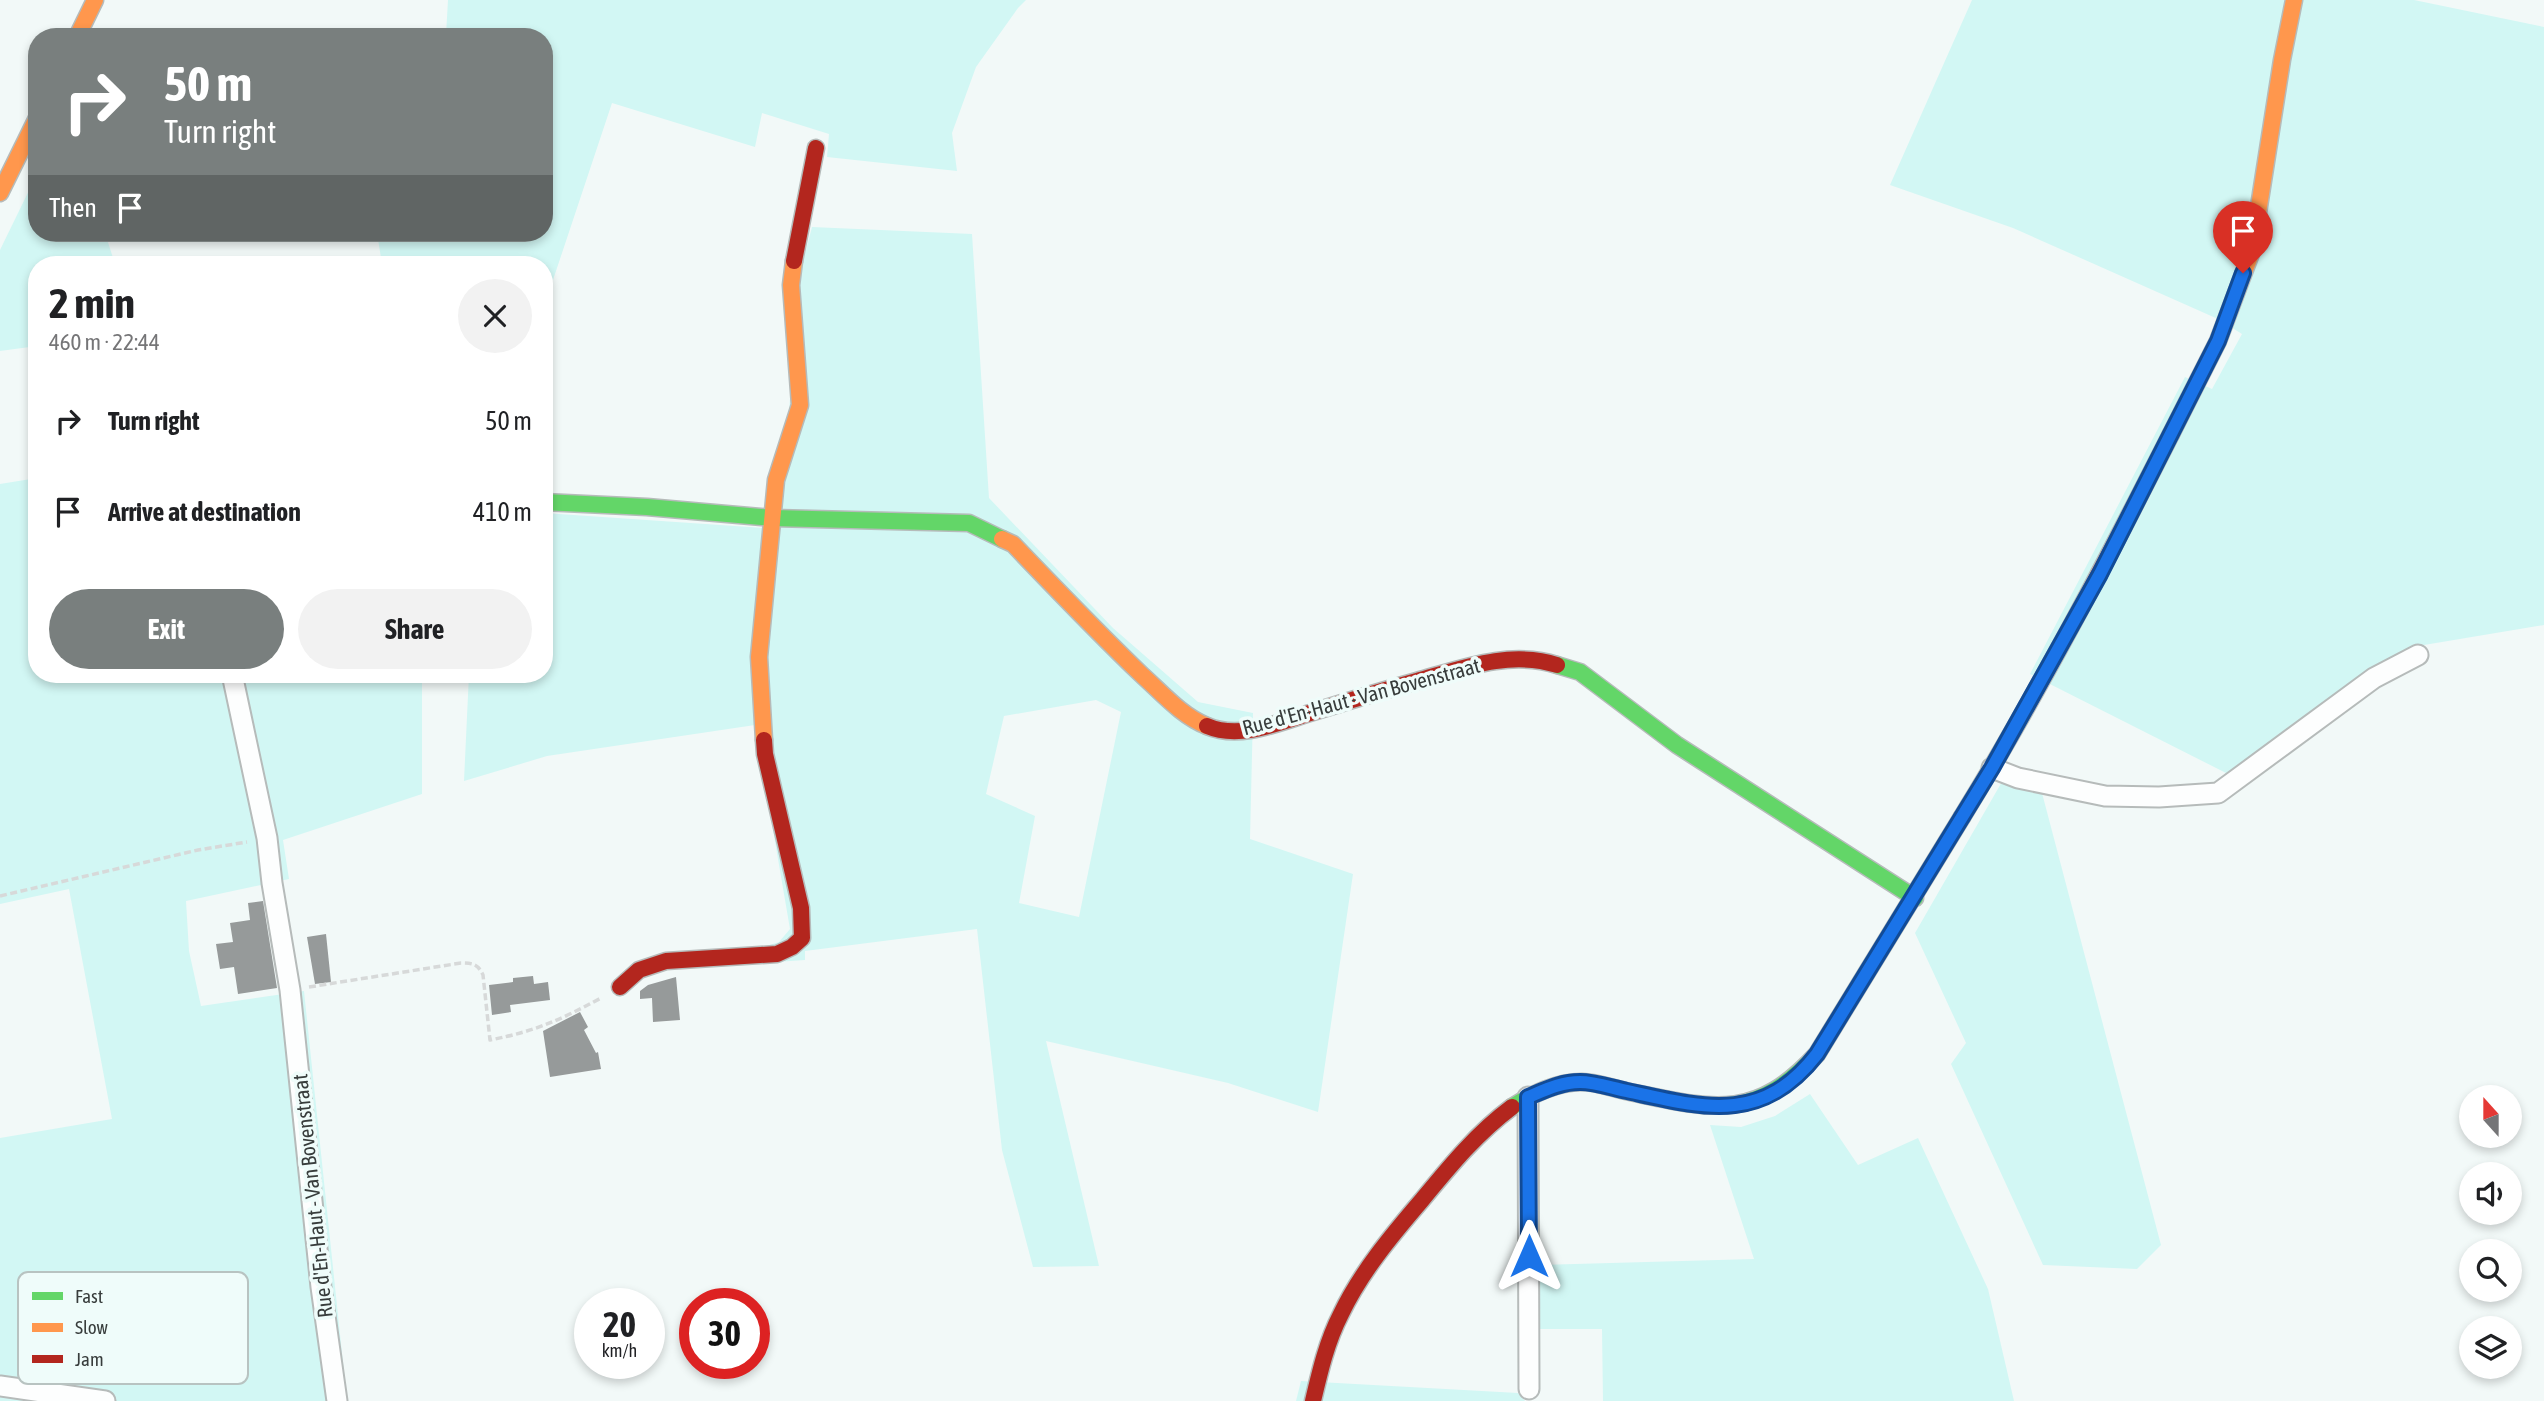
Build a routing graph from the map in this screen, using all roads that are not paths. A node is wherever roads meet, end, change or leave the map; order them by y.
1 (95, 0) edge
2 (2294, 0) edge
3 (81, 28) edge
4 (28, 136) edge
5 (816, 148) dead end
6 (0, 193) edge
7 (553, 502) edge
8 (773, 518) junction
9 (2418, 655) dead end
10 (234, 683) edge
11 (1992, 768) junction
12 (1914, 898) junction
13 (620, 987) road end
14 (1528, 1097) junction
15 (0, 1386) edge
16 (1530, 1389) dead end
17 (105, 1401) edge
18 (337, 1401) edge
19 (1313, 1401) edge

1 - 3 main road
2 - 11 main road
4 - 6 main road
5 - 8 main road
7 - 8 main road, Rue d'En-Haut - Van Bovenstraat
8 - 12 main road, Rue d'En-Haut - Van Bovenstraat
8 - 13 main road
9 - 11 street
10 - 18 street, Rue d'En-Haut - Van Bovenstraat
11 - 12 main road
12 - 14 main road
14 - 16 street
14 - 19 main road
15 - 17 street

